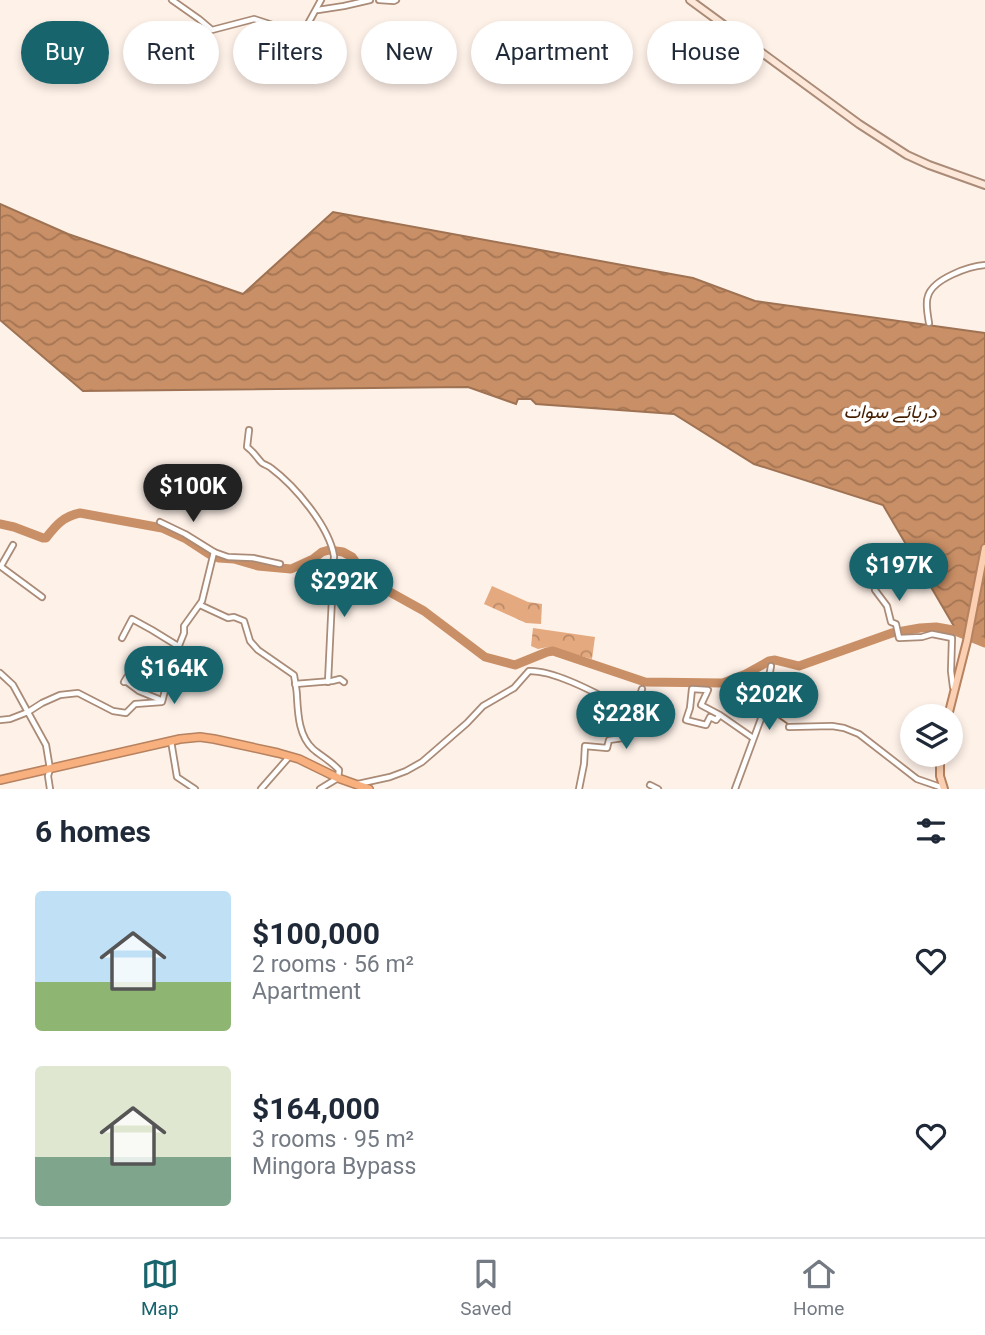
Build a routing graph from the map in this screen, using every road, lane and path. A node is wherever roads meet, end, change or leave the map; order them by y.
1 (172, 0) edge
2 (321, 0) edge
3 (370, 0) edge
4 (380, 0) edge
5 (396, 0) edge
6 (690, 0) edge
7 (317, 10) junction
8 (985, 185) edge
9 (985, 265) edge
10 (929, 323) dead end
11 (249, 430) dead end
12 (160, 522) dead end
13 (13, 545) dead end
14 (985, 548) edge
15 (214, 552) junction
16 (280, 564) dead end
17 (0, 567) edge
18 (875, 590) dead end
19 (42, 597) dead end
20 (200, 605) junction
21 (122, 638) dead end
22 (178, 646) junction
23 (771, 666) dead end
24 (0, 673) edge
25 (127, 677) dead end
26 (328, 682) junction
27 (344, 682) dead end
28 (295, 684) junction
29 (642, 689) dead end
30 (954, 691) junction
31 (161, 700) dead end
32 (951, 704) edge
33 (29, 712) junction
34 (635, 713) junction
35 (720, 715) junction
36 (0, 720) edge
37 (789, 727) dead end
38 (753, 738) junction
39 (171, 740) junction
40 (290, 756) junction
41 (940, 767) edge
42 (50, 769) junction
43 (338, 778) junction
44 (0, 780) edge
45 (355, 785) junction
46 (650, 785) dead end
47 (944, 788) edge
48 (50, 789) edge
49 (195, 789) edge
50 (261, 789) edge
51 (320, 789) edge
52 (369, 789) edge
53 (579, 789) edge
54 (658, 789) edge
55 (735, 789) edge

1 - 7 street
2 - 7 street
3 - 7 street
4 - 5 street
6 - 8 main road
9 - 10 street
11 - 26 street
12 - 15 street
13 - 17 street
14 - 30 main road
15 - 16 street
15 - 20 street
17 - 19 street
18 - 30 street
20 - 22 street
20 - 28 street
21 - 22 street
22 - 33 street
23 - 38 street
24 - 33 street
25 - 31 street
26 - 27 street
26 - 28 street
28 - 43 street
29 - 34 street
30 - 32 main road
33 - 36 street
33 - 42 street
34 - 45 street
34 - 53 street
35 - 35 street
35 - 38 street
37 - 47 street
38 - 55 street
39 - 40 highway
39 - 42 highway
39 - 49 street
40 - 43 highway
40 - 50 street
41 - 47 main road
42 - 44 highway
42 - 48 street
43 - 45 highway
43 - 51 street
45 - 52 highway
46 - 54 street

